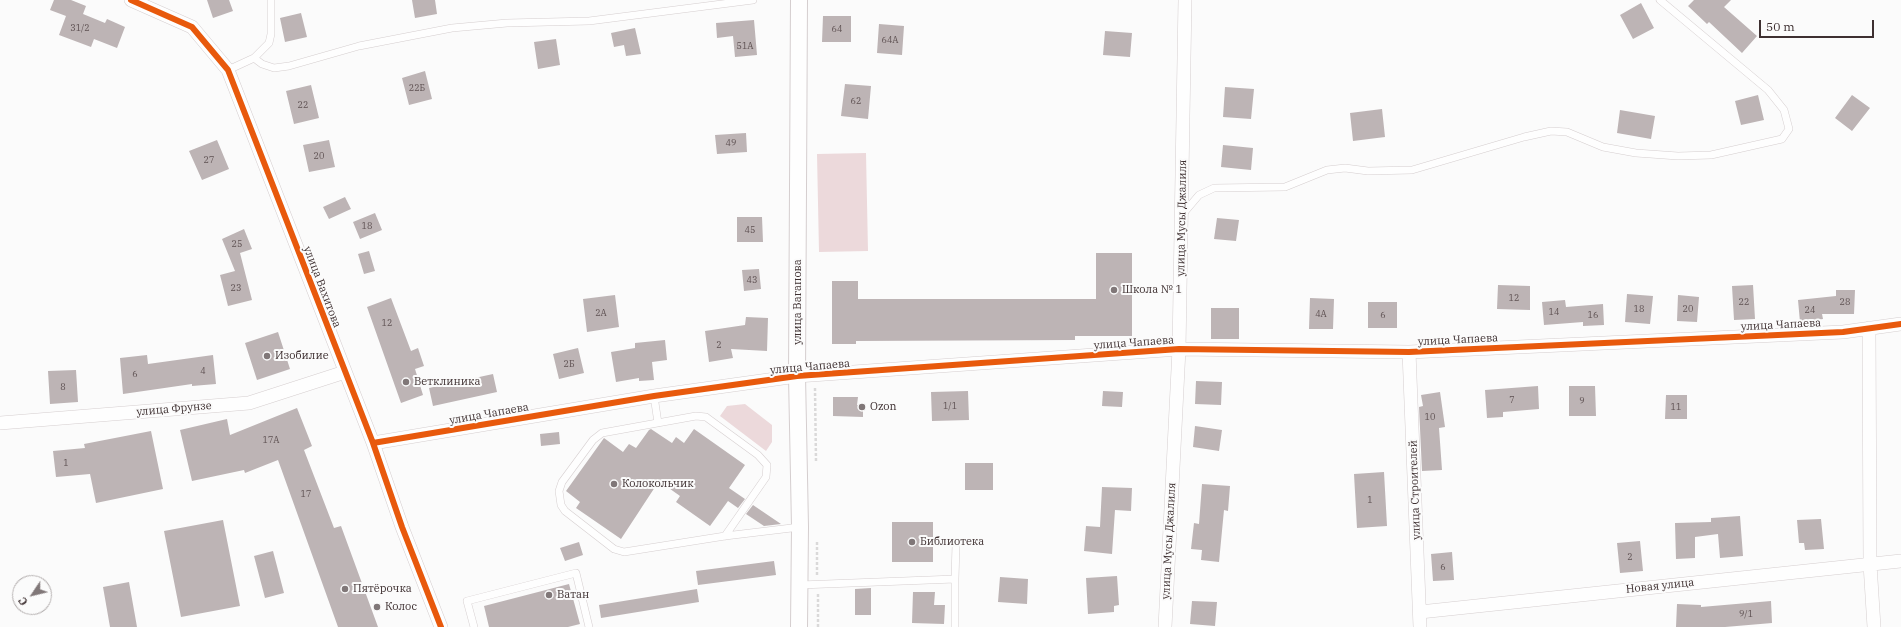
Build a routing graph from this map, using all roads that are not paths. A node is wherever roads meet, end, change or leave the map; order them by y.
1 (131, 0) edge
2 (271, 0) edge
3 (753, 0) edge
4 (799, 0) edge
5 (1185, 0) edge
6 (1660, 0) edge
7 (254, 58) junction
8 (228, 70) junction
9 (1182, 216) junction
10 (1901, 324) edge
11 (1869, 328) junction
12 (1180, 350) junction
13 (1409, 352) junction
14 (345, 372) junction
15 (797, 376) junction
16 (654, 396) junction
17 (0, 423) edge
18 (658, 423) junction
19 (373, 443) junction
20 (800, 527) junction
21 (725, 536) junction
22 (956, 544) dead end
23 (1901, 561) edge
24 (1870, 564) junction
25 (955, 579) junction
26 (799, 586) junction
27 (1420, 612) junction
28 (441, 627) edge
29 (474, 627) edge
30 (589, 627) edge
31 (799, 627) edge
32 (955, 627) edge
33 (1165, 627) edge
34 (1420, 627) edge
35 (1874, 627) edge

1 - 8 street, улица Вахитова
2 - 7 lane
3 - 7 lane
4 - 15 street, улица Вагапова
5 - 9 street, улица Мусы Джалиля
6 - 9 lane
7 - 8 lane
8 - 14 street, улица Вахитова
9 - 12 street, улица Мусы Джалиля
10 - 11 street, улица Чапаева
11 - 13 street, улица Чапаева
11 - 24 street
12 - 13 street, улица Чапаева
12 - 15 street, улица Чапаева
12 - 33 street, улица Мусы Джалиля
13 - 27 street, улица Строителей
14 - 17 street, улица Фрунзе
14 - 19 street, улица Вахитова
15 - 16 street, улица Чапаева
15 - 20 street, улица Вагапова
16 - 18 lane
16 - 19 street, улица Чапаева
18 - 21 lane
18 - 21 lane
19 - 28 street, улица Вахитова
20 - 21 lane
20 - 26 street, улица Вагапова
22 - 25 lane
23 - 24 street, Новая улица
24 - 27 street, Новая улица
24 - 35 street
25 - 26 lane
25 - 32 lane
26 - 31 street, улица Вагапова
27 - 34 street, улица Строителей
29 - 30 lane

